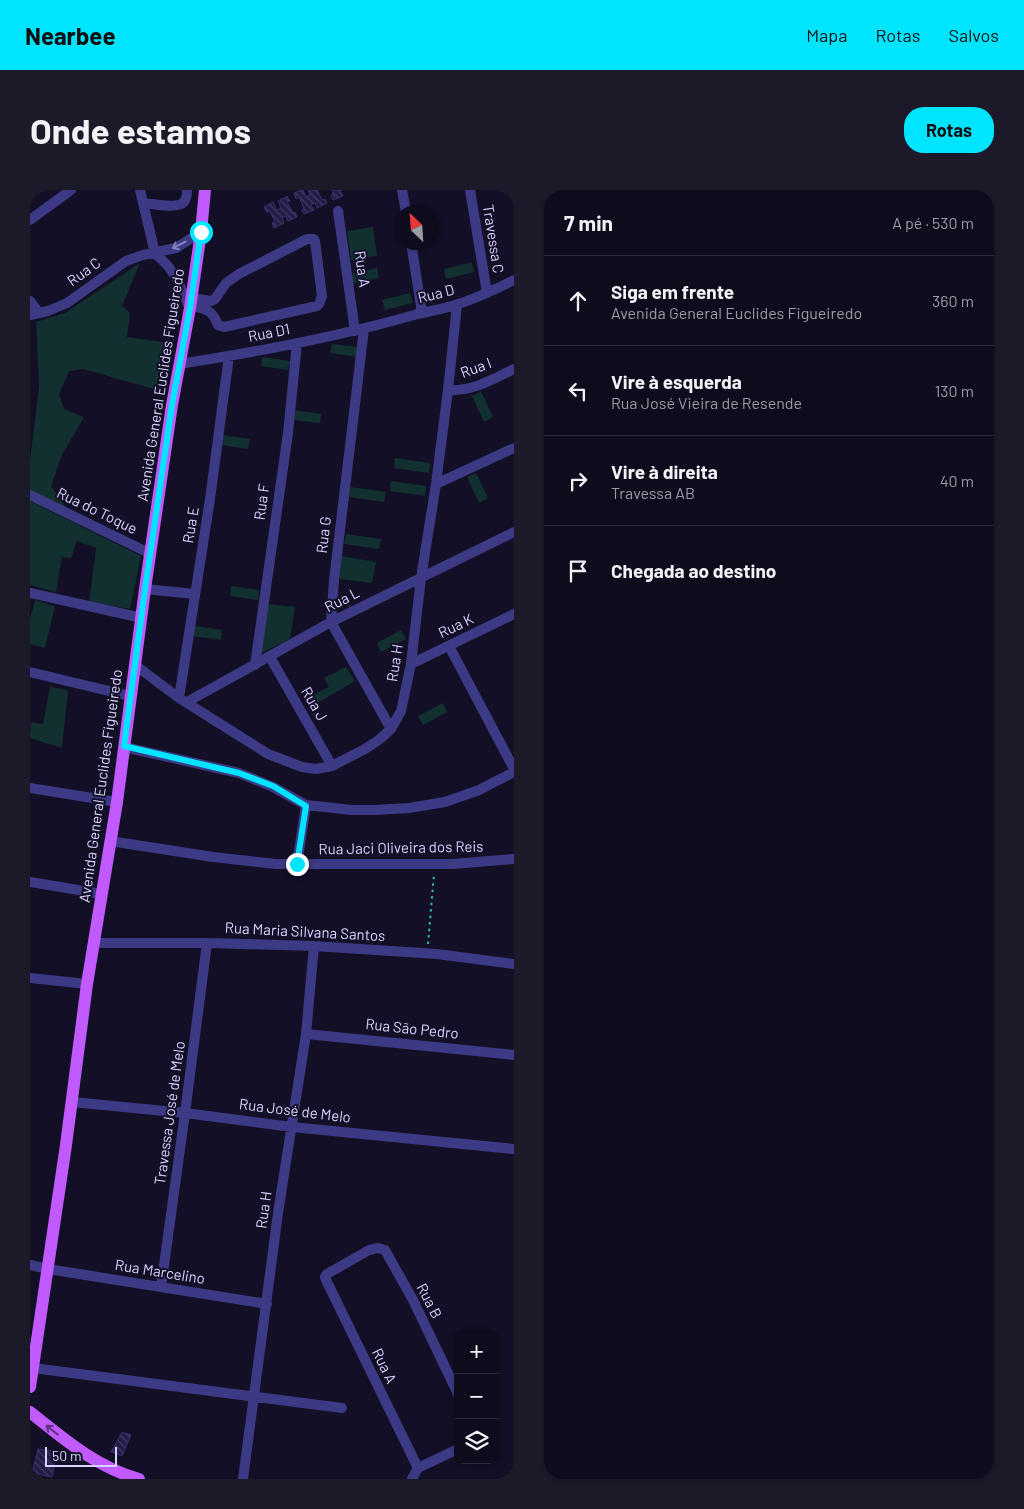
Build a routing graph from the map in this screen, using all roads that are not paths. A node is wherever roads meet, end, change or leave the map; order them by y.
1 (71, 190) edge
2 (140, 190) edge
3 (187, 190) edge
4 (205, 190) edge
5 (402, 190) edge
6 (470, 190) edge
7 (144, 203) junction
8 (405, 205) edge
9 (338, 211) dead end
10 (30, 220) edge
11 (201, 232) junction
12 (412, 250) edge
13 (155, 252) junction
14 (514, 280) edge
15 (487, 293) junction
16 (30, 301) edge
17 (190, 304) junction
18 (457, 305) junction
19 (422, 312) junction
20 (34, 314) edge
21 (360, 330) junction
22 (298, 343) junction
23 (229, 356) junction
24 (179, 364) junction
25 (514, 369) edge
26 (448, 390) junction
27 (514, 448) edge
28 (436, 484) junction
29 (30, 495) edge
30 (514, 532) edge
31 (151, 554) junction
32 (421, 578) junction
33 (145, 589) junction
34 (30, 592) edge
35 (195, 594) junction
36 (514, 614) edge
37 (142, 618) junction
38 (331, 622) junction
39 (449, 646) junction
40 (270, 657) junction
41 (411, 664) junction
42 (135, 665) junction
43 (255, 665) junction
44 (30, 672) edge
45 (130, 696) junction
46 (183, 700) junction
47 (391, 728) junction
48 (124, 746) junction
49 (332, 766) junction
50 (514, 770) edge
51 (30, 788) edge
52 (117, 802) junction
53 (306, 806) junction
54 (110, 841) junction
55 (514, 859) edge
56 (297, 864) junction
57 (30, 882) edge
58 (102, 894) junction
59 (94, 943) junction
60 (207, 943) junction
61 (314, 946) junction
62 (514, 964) edge
63 (30, 978) edge
64 (87, 984) junction
65 (306, 1034) junction
66 (514, 1055) edge
67 (72, 1102) junction
68 (186, 1113) junction
69 (292, 1127) junction
70 (514, 1149) edge
71 (30, 1265) edge
72 (48, 1269) junction
73 (325, 1276) joint
74 (161, 1287) junction
75 (268, 1304) junction
76 (33, 1368) junction
77 (454, 1386) edge
78 (30, 1387) edge
79 (255, 1396) junction
80 (342, 1408) dead end
81 (30, 1412) edge
82 (454, 1451) edge
83 (418, 1468) junction
84 (139, 1479) edge
85 (243, 1479) edge
86 (412, 1479) edge

1 - 10 street
2 - 7 street
3 - 7 street
4 - 11 main road, Avenida General Euclides Figueiredo
5 - 8 street
6 - 15 street, Travessa C
7 - 13 street
9 - 21 street, Rua A
11 -> 13 street, Rua C
11 - 17 main road, Avenida General Euclides Figueiredo
12 - 19 street
13 - 17 street
13 - 20 street, Rua C
14 - 15 street, Rua D
15 - 18 street, Rua D
16 - 20 street
17 - 17 street
17 - 24 main road, Avenida General Euclides Figueiredo
18 - 19 street, Rua D
18 - 26 street, Rua H
19 - 21 street, Rua D
21 - 22 street, Rua D1
21 - 38 street, Rua G
22 - 23 street, Rua D1
22 - 43 street, Rua F
23 - 24 street, Rua D1
23 - 35 street, Rua E
24 - 31 main road, Avenida General Euclides Figueiredo
25 - 26 street, Rua I
26 - 28 street, Rua H
27 - 28 street
28 - 32 street, Rua H
29 - 31 street, Rua do Toque
30 - 32 street, Rua L
31 - 33 main road, Avenida General Euclides Figueiredo
32 - 38 street, Rua L
32 - 41 street, Rua H
33 - 35 street
33 - 37 main road, Avenida General Euclides Figueiredo
34 - 37 street
35 - 46 street, Rua E
36 - 39 street, Rua K
37 - 42 main road, Avenida General Euclides Figueiredo
38 - 40 street, Rua L
38 - 47 street
39 - 41 street, Rua K
39 - 50 street
40 - 43 street, Rua L
40 - 49 street, Rua J
41 - 47 street, Rua H
42 - 45 main road, Avenida General Euclides Figueiredo
42 - 46 street, Rua H
43 - 46 street, Rua L
44 - 45 street
45 - 48 main road, Avenida General Euclides Figueiredo
46 - 49 street, Rua H
47 - 49 street, Rua H
48 - 52 main road, Avenida General Euclides Figueiredo
48 - 53 street
50 - 53 street
51 - 52 street
52 - 54 main road, Avenida General Euclides Figueiredo
53 - 56 street
54 - 56 street, Rua Jaci Oliveira dos Reis
54 - 58 main road, Avenida General Euclides Figueiredo
55 - 56 street, Rua Jaci Oliveira dos Reis
57 - 58 street
58 - 59 main road, Avenida General Euclides Figueiredo
59 - 60 street, Rua Maria Silvana Santos
59 - 64 main road, Avenida General Euclides Figueiredo
60 - 61 street, Rua Maria Silvana Santos
60 - 68 street, Travessa José de Melo
61 - 62 street, Rua Maria Silvana Santos
61 - 65 street, Rua H
63 - 64 street
64 - 67 main road, Avenida General Euclides Figueiredo
65 - 66 street, Rua São Pedro
65 - 69 street, Rua H
67 - 68 street, Rua José de Melo
67 - 72 main road, Avenida General Euclides Figueiredo
68 - 69 street, Rua José de Melo
68 - 74 street, Travessa José de Melo
69 - 70 street, Rua José de Melo
69 - 75 street, Rua H
71 - 72 street, Rua Marcelino
72 - 74 street, Rua Marcelino
72 - 76 main road, Avenida General Euclides Figueiredo
73 - 77 street, Rua B
73 - 83 street, Rua A
74 - 75 street, Rua Marcelino
75 - 79 street, Rua H
76 - 78 main road, Avenida General Euclides Figueiredo
76 - 79 street
79 - 80 street
79 - 85 street, Rua H
84 -> 81 main road
82 - 83 street
83 - 86 street

